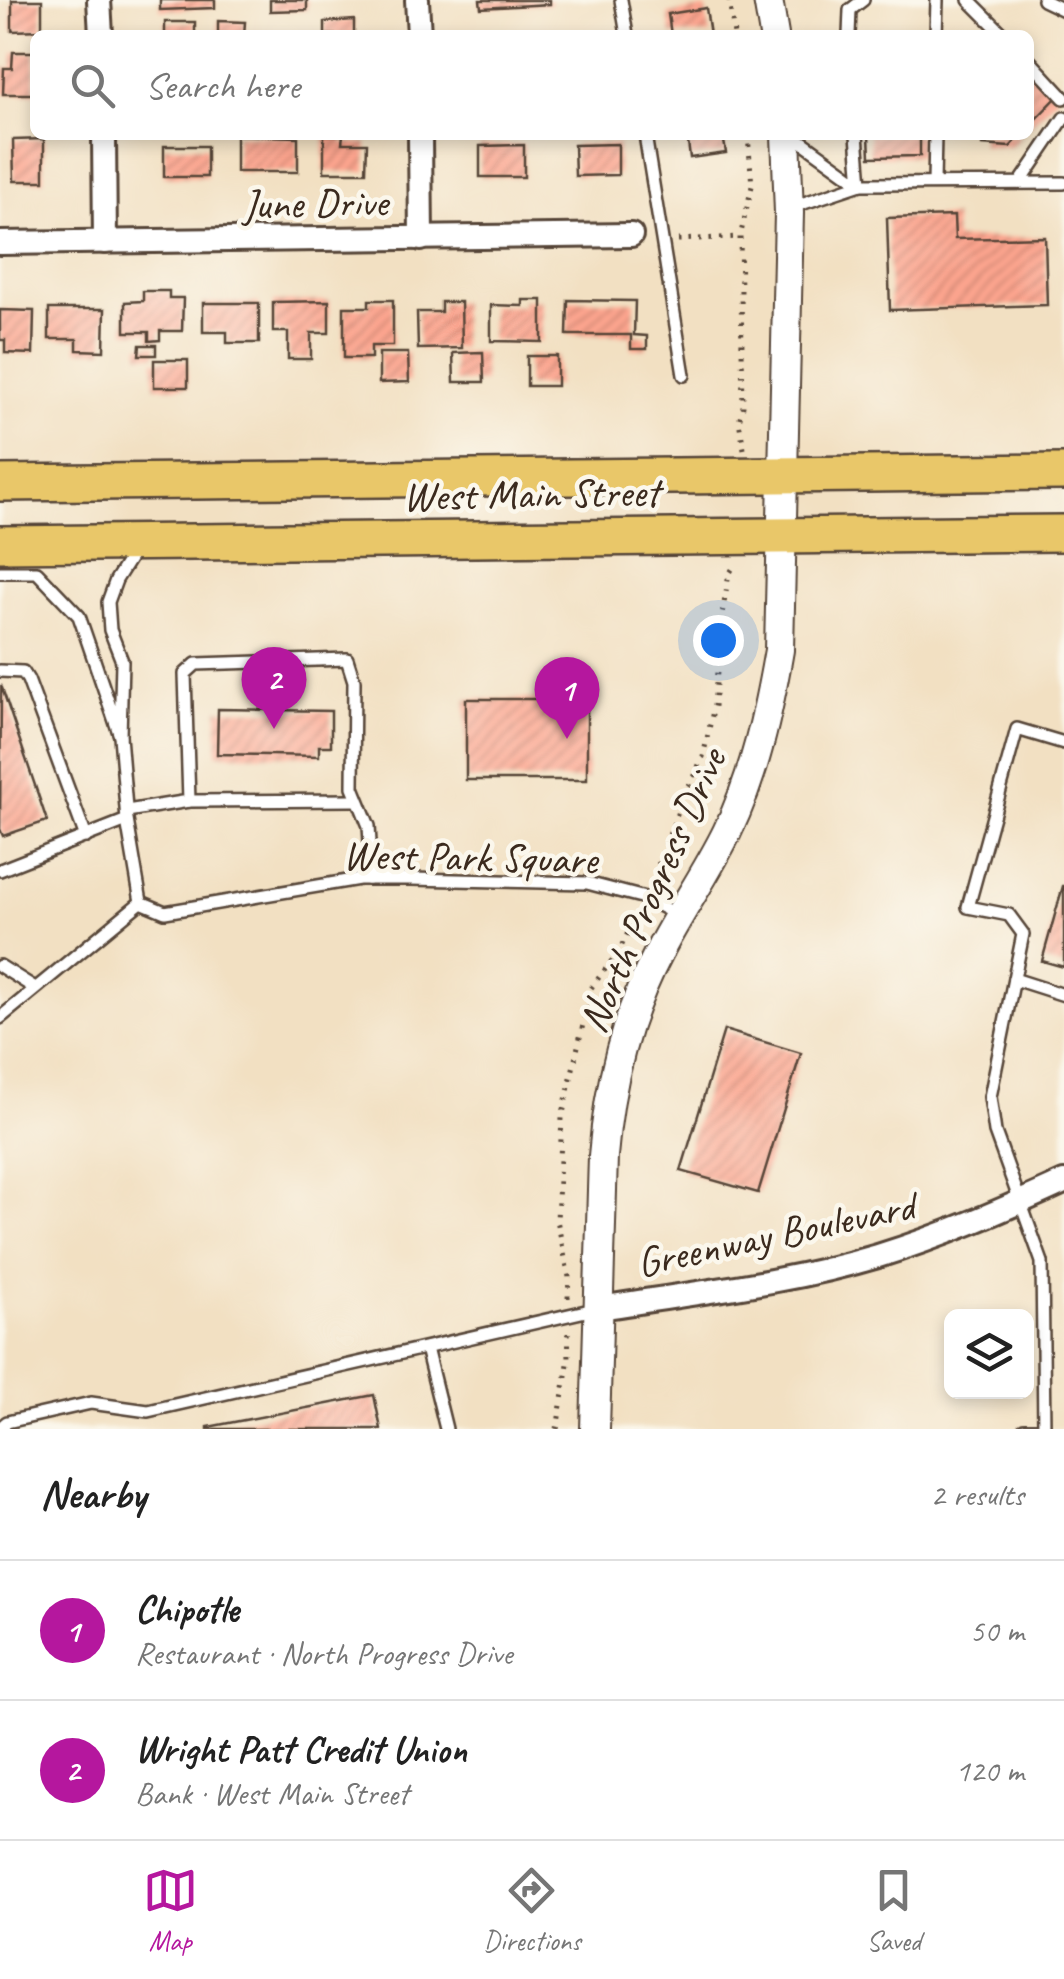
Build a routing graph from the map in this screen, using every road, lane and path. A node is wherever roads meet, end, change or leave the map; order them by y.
1 (99, 0) edge
2 (417, 0) edge
3 (621, 0) edge
4 (728, 0) edge
5 (768, 0) edge
6 (862, 0) edge
7 (936, 0) edge
8 (969, 0) edge
9 (1043, 0) edge
10 (1064, 10) edge
11 (101, 30) edge
12 (419, 30) edge
13 (626, 30) edge
14 (733, 30) edge
15 (773, 30) edge
16 (849, 30) edge
17 (936, 30) edge
18 (999, 30) edge
19 (1034, 65) edge
20 (1064, 98) edge
21 (1064, 118) edge
22 (104, 140) edge
23 (420, 140) edge
24 (646, 140) edge
25 (748, 140) edge
26 (789, 140) edge
27 (796, 140) edge
28 (857, 140) edge
29 (935, 140) edge
30 (934, 183) junction
31 (1020, 183) junction
32 (1064, 183) edge
33 (861, 184) junction
34 (789, 208) junction
35 (630, 235) dead end
36 (421, 238) junction
37 (740, 238) junction
38 (663, 240) junction
39 (104, 242) junction
40 (0, 244) edge
41 (684, 375) dead end
42 (1064, 472) edge
43 (743, 474) junction
44 (0, 483) edge
45 (783, 505) junction
46 (1064, 533) edge
47 (738, 536) junction
48 (141, 543) junction
49 (0, 544) edge
50 (0, 572) edge
51 (0, 672) edge
52 (120, 736) junction
53 (1064, 743) edge
54 (356, 800) junction
55 (188, 801) junction
56 (127, 816) junction
57 (86, 838) junction
58 (0, 870) edge
59 (368, 880) junction
60 (645, 898) junction
61 (141, 902) junction
62 (680, 916) junction
63 (0, 966) edge
64 (1014, 979) junction
65 (34, 988) junction
66 (1064, 995) edge
67 (0, 1018) edge
68 (1064, 1182) edge
69 (1064, 1192) edge
70 (1021, 1202) junction
71 (599, 1308) junction
72 (567, 1316) junction
73 (426, 1348) junction
74 (0, 1428) edge
75 (446, 1429) edge
76 (556, 1429) edge
77 (595, 1429) edge
78 (1024, 1429) edge
79 (1044, 1429) edge

1 - 11 street
2 - 12 street
3 - 13 lane
4 - 14 path
5 - 15 street
6 - 16 lane
7 - 17 lane
8 - 18 lane
9 - 10 lane
19 - 20 lane
21 - 31 lane
22 - 39 street
23 - 36 street
24 - 38 lane
25 - 37 path
26 - 34 street, North Progress Drive
27 - 33 lane
28 - 33 lane
29 - 30 lane
30 - 31 lane
30 - 33 lane
31 - 32 lane
33 - 34 lane
34 - 45 street, North Progress Drive
35 - 36 street, June Drive
36 - 39 street, June Drive
37 - 38 path
37 - 43 path
38 - 41 lane
39 - 40 street, June Drive
42 - 45 main road, West Main Street
43 - 44 main road, West Main Street
43 - 45 main road, West Main Street
45 - 46 main road, West Main Street
45 - 47 main road, West Main Street
45 - 62 street, North Progress Drive
47 - 48 main road, West Main Street
47 - 60 path
48 - 49 main road, West Main Street
48 - 52 lane
50 - 52 lane
51 - 57 lane
52 - 56 lane
53 - 64 lane
54 - 55 lane
54 - 55 lane
54 - 59 lane
55 - 56 lane
56 - 57 lane
56 - 61 lane
57 - 58 lane
59 - 60 lane, West Park Square
59 - 61 lane, West Park Square
60 - 62 lane, West Park Square
60 - 72 path
61 - 65 lane
62 - 71 street, North Progress Drive
63 - 65 lane
64 - 66 lane
64 - 70 lane
65 - 67 lane
68 - 70 street
69 - 70 street
70 - 71 street, Greenway Boulevard
70 - 79 lane
71 - 72 lane
71 - 77 street, North Progress Drive
72 - 73 lane
72 - 76 path
73 - 74 lane
73 - 75 lane
78 - 79 lane

